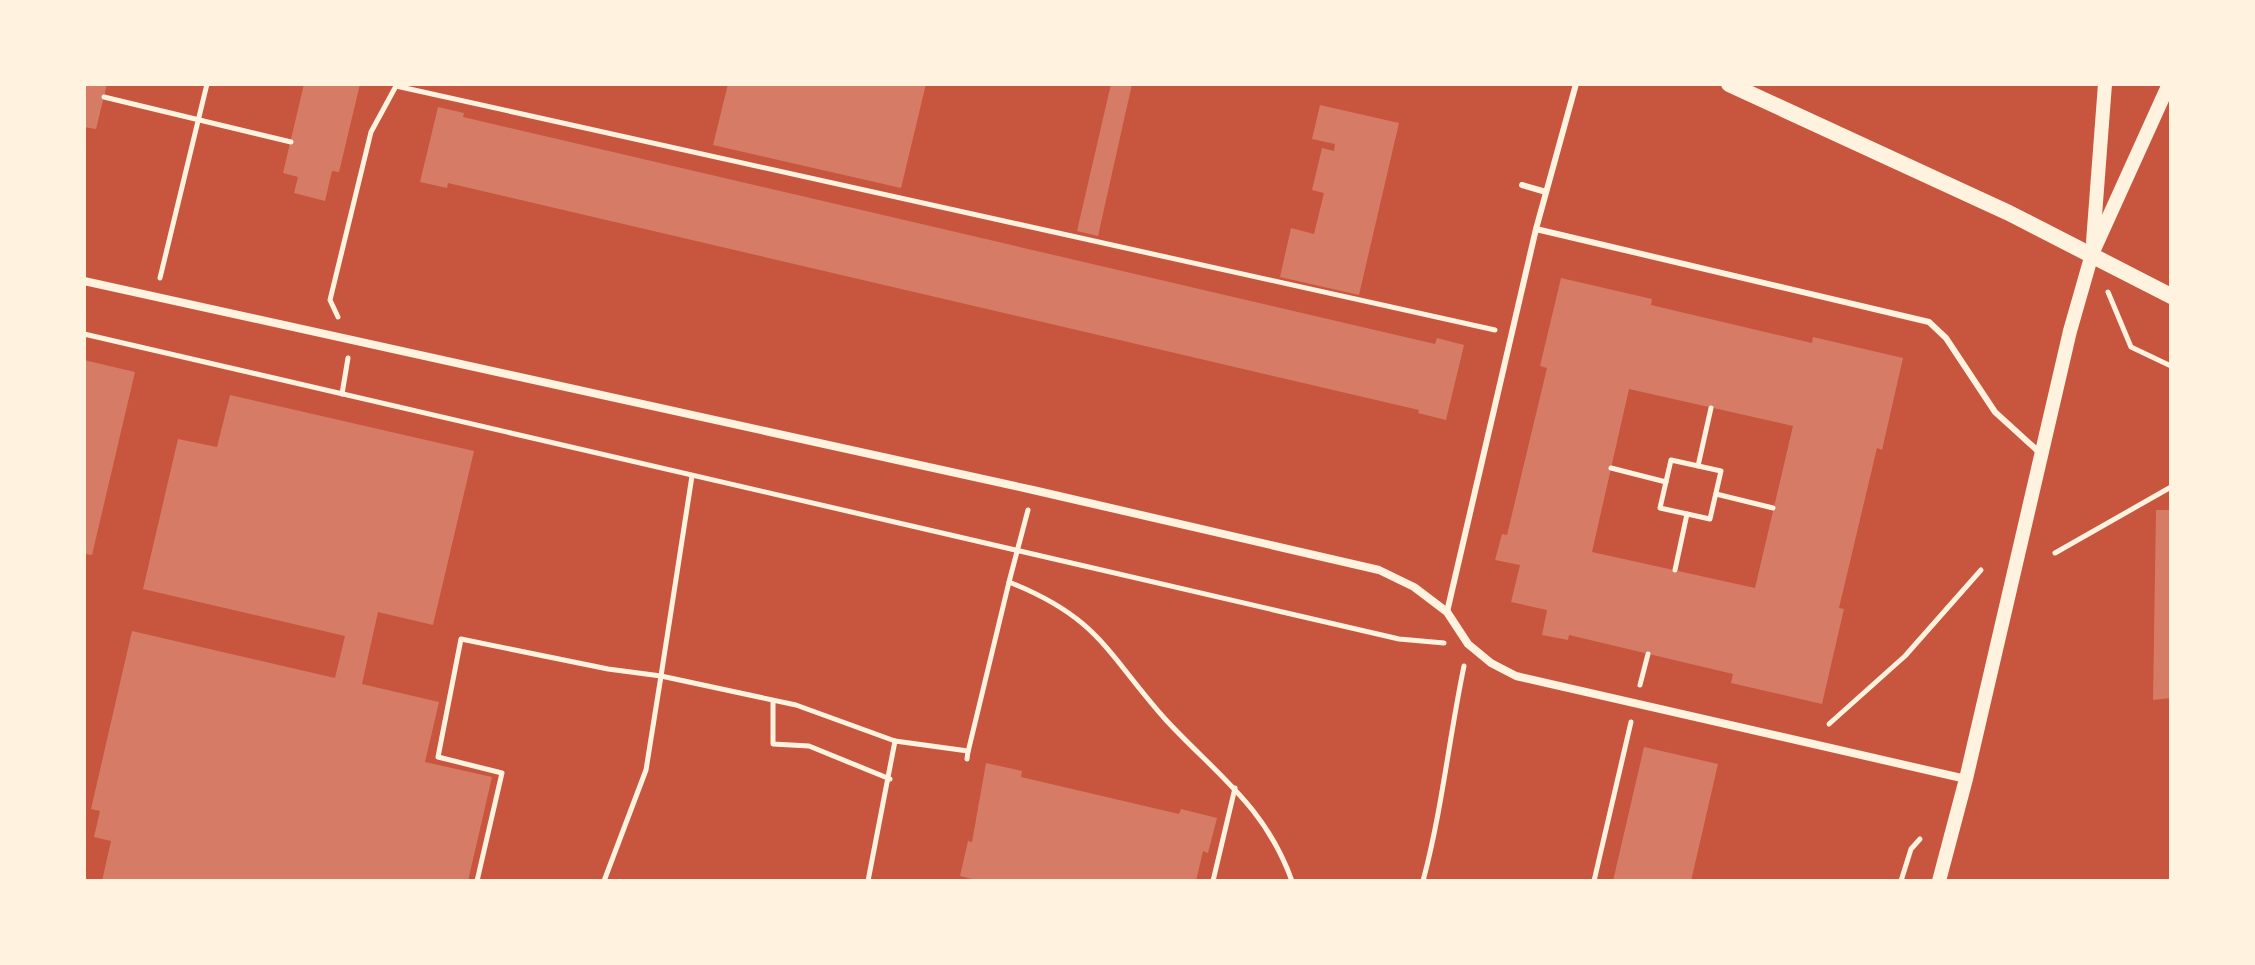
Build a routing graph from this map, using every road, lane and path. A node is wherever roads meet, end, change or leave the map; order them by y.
1 (207, 84) edge
2 (1576, 84) edge
3 (1729, 84) edge
4 (2105, 84) edge
5 (2169, 84) edge
6 (104, 97) dead end
7 (2166, 102) edge
8 (198, 120) junction
9 (291, 142) dead end
10 (1522, 185) dead end
11 (1546, 192) junction
12 (1536, 229) junction
13 (2092, 254) junction
14 (84, 281) edge
15 (2171, 296) edge
16 (156, 297) junction
17 (1512, 333) junction
18 (84, 334) edge
19 (346, 339) junction
20 (2171, 366) edge
21 (342, 394) junction
22 (1711, 408) dead end
23 (2042, 455) junction
24 (1698, 466) junction
25 (1611, 468) dead end
26 (692, 476) junction
27 (1666, 482) junction
28 (2171, 487) edge
29 (1033, 490) junction
30 (1716, 494) junction
31 (1773, 508) dead end
32 (1687, 514) junction
33 (1017, 552) junction
34 (2055, 553) dead end
35 (1675, 570) dead end
36 (1981, 570) dead end
37 (1009, 582) junction
38 (1447, 612) junction
39 (1468, 644) junction
40 (1648, 654) dead end
41 (661, 676) junction
42 (773, 700) junction
43 (1636, 704) junction
44 (1829, 724) dead end
45 (895, 741) junction
46 (968, 751) junction
47 (967, 759) dead end
48 (890, 779) junction
49 (1966, 779) junction
50 (1236, 787) junction
51 (1920, 839) dead end
52 (477, 881) edge
53 (604, 881) edge
54 (868, 881) edge
55 (1213, 881) edge
56 (1292, 881) edge
57 (1423, 881) edge
58 (1594, 881) edge
59 (1901, 881) edge
60 (1939, 881) edge

1 - 8 path
2 - 11 lane
3 - 13 main road
4 - 13 street
5 - 7 street
6 - 8 path
7 - 13 street
8 - 9 path
8 - 16 path
10 - 11 lane
11 - 12 lane
12 - 17 lane
12 - 23 lane
13 - 15 main road
13 - 20 path
13 - 23 street
14 - 16 street
16 - 19 street
17 - 19 path
17 - 38 lane
18 - 21 path
19 - 21 path
19 - 29 street
21 - 26 path
22 - 24 path
23 - 49 street
24 - 27 path
24 - 30 path
25 - 27 path
26 - 33 path
26 - 41 path
27 - 32 path
28 - 34 path
29 - 33 path
29 - 38 street
30 - 31 path
30 - 32 path
32 - 35 path
33 - 37 path
33 - 39 path
36 - 44 path
37 - 46 path
37 - 50 path
38 - 39 street
39 - 43 street
39 - 57 path
40 - 43 path
41 - 42 path
41 - 52 path
41 - 53 path
42 - 45 path
42 - 48 path
43 - 49 street
43 - 58 path
45 - 46 path
45 - 48 path
46 - 47 path
48 - 54 path
49 - 60 street
50 - 55 path
50 - 56 path
51 - 59 path

